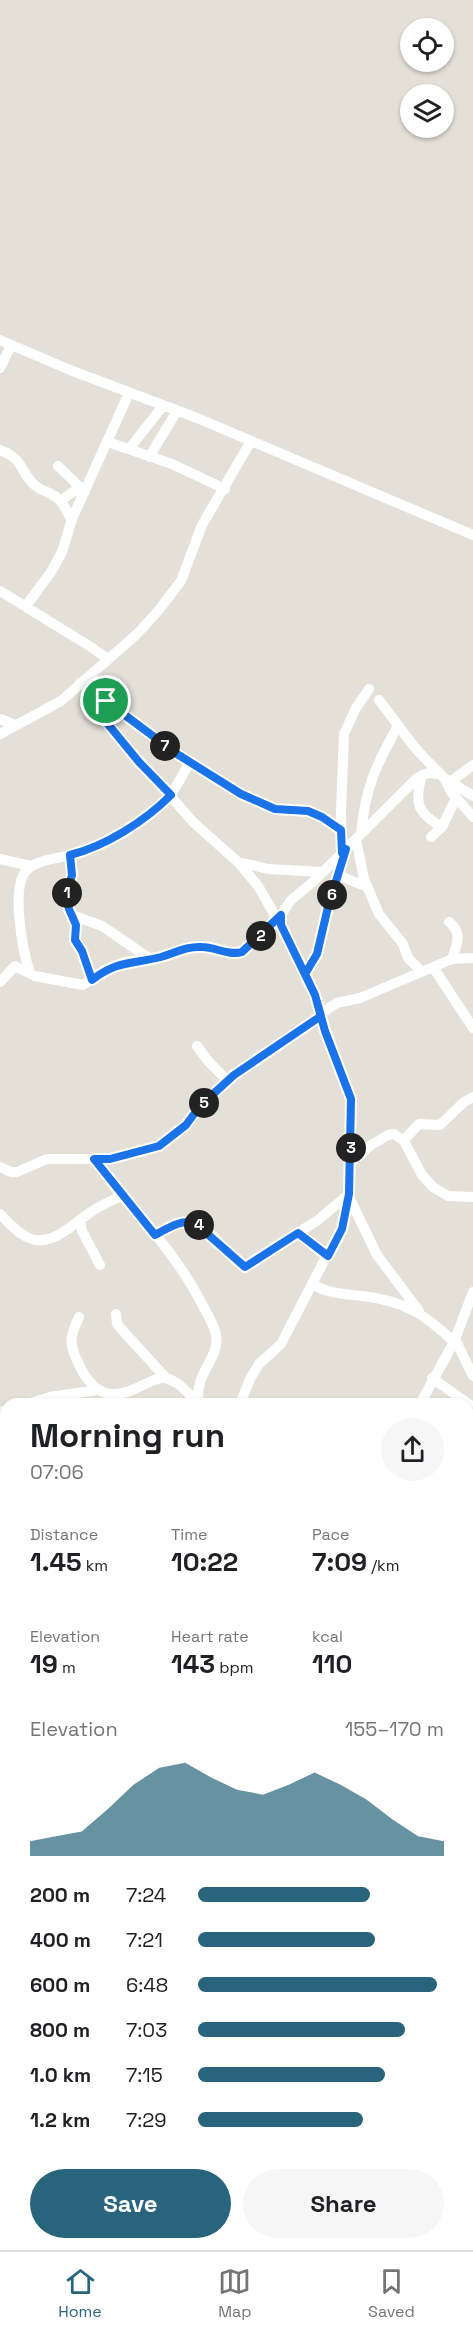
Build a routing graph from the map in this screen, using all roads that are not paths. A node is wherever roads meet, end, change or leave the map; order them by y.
1 (0, 340) edge
2 (11, 345) junction
3 (0, 368) edge
4 (129, 393) junction
5 (163, 406) junction
6 (177, 411) junction
7 (108, 441) junction
8 (251, 441) junction
9 (129, 449) junction
10 (0, 450) edge
11 (149, 457) junction
12 (58, 466) dead end
13 (225, 489) junction
14 (82, 490) junction
15 (60, 501) junction
16 (72, 521) junction
17 (473, 535) edge
18 (0, 591) edge
19 (26, 606) junction
20 (108, 660) junction
21 (80, 683) junction
22 (369, 689) dead end
23 (379, 700) dead end
24 (106, 701) junction
25 (0, 719) edge
26 (15, 726) junction
27 (398, 726) junction
28 (0, 734) edge
29 (190, 762) junction
30 (473, 765) edge
31 (422, 775) junction
32 (445, 778) junction
33 (171, 795) junction
34 (473, 796) edge
35 (456, 798) junction
36 (473, 817) edge
37 (442, 827) junction
38 (341, 830) junction
39 (358, 836) junction
40 (431, 837) dead end
41 (344, 851) junction
42 (70, 855) junction
43 (0, 859) edge
44 (238, 862) junction
45 (31, 867) junction
46 (323, 871) junction
47 (338, 874) junction
48 (367, 886) junction
49 (72, 915) junction
50 (279, 917) junction
51 (449, 922) dead end
52 (149, 958) junction
53 (473, 958) edge
54 (452, 959) junction
55 (433, 967) junction
56 (422, 972) junction
57 (30, 973) junction
58 (305, 974) junction
59 (92, 980) junction
60 (0, 982) edge
61 (321, 1015) junction
62 (473, 1028) edge
63 (197, 1046) dead end
64 (228, 1081) junction
65 (473, 1097) edge
66 (404, 1140) junction
67 (94, 1159) junction
68 (351, 1163) junction
69 (0, 1166) edge
70 (124, 1195) junction
71 (349, 1195) junction
72 (473, 1197) edge
73 (0, 1214) edge
74 (80, 1220) junction
75 (298, 1233) junction
76 (155, 1235) junction
77 (328, 1256) junction
78 (100, 1265) dead end
79 (313, 1285) junction
80 (473, 1292) edge
81 (421, 1313) junction
82 (116, 1314) dead end
83 (79, 1317) dead end
84 (454, 1340) junction
85 (473, 1377) edge
86 (166, 1378) junction
87 (432, 1378) junction
88 (98, 1390) junction
89 (47, 1398) edge
90 (193, 1398) edge
91 (198, 1398) edge
92 (242, 1398) edge
93 (423, 1398) edge
94 (460, 1398) edge

1 - 2 street
2 - 3 street
2 - 4 street
4 - 5 street
4 - 7 street
5 - 6 street
5 - 9 street
6 - 8 street
6 - 11 street
7 - 9 street
7 - 14 street
8 - 13 street
8 - 17 street
9 - 11 street
10 - 15 street
11 - 13 street
12 - 14 street
13 - 20 street
14 - 15 street
14 - 16 street
15 - 16 street
16 - 19 street
18 - 19 street
19 - 20 street
20 - 21 street
21 - 24 street
21 - 26 street
22 - 38 street
23 - 27 street
24 - 29 street
24 - 33 street
25 - 26 street
26 - 28 street
27 - 32 street
27 - 39 street
29 - 33 street
29 - 38 street
30 - 32 street
31 - 32 street
31 - 37 street
31 - 39 street
32 - 34 street
32 - 35 street
33 - 42 street
33 - 44 street
35 - 36 street
35 - 37 street
37 - 40 street
38 - 41 street
39 - 41 street
39 - 48 street
41 - 46 street
41 - 47 street
42 - 45 street
42 - 49 street
43 - 45 street
44 - 46 street
44 - 50 street
45 - 57 street
46 - 47 street
46 - 50 street
47 - 48 street
47 - 58 street
48 - 56 street
49 - 52 street
49 - 59 street
50 - 52 street
50 - 58 street
51 - 54 street
52 - 59 street
53 - 54 street
54 - 55 street
55 - 56 street
55 - 62 street
56 - 61 street
57 - 59 street
57 - 60 street
58 - 61 street
61 - 64 street
61 - 68 street
63 - 64 street
64 - 67 street
65 - 66 street
66 - 68 street
66 - 72 street
67 - 69 street
67 - 70 street
68 - 71 street
70 - 74 street
70 - 76 street
71 - 75 street
71 - 77 street
71 - 81 street
73 - 74 street
74 - 78 street
75 - 76 street
75 - 77 street
76 - 91 street
77 - 79 street
79 - 81 street
79 - 92 street
80 - 84 street
81 - 84 street
82 - 86 street
83 - 88 street
84 - 85 street
84 - 87 street
86 - 88 street
86 - 90 street
87 - 93 street
87 - 94 street
88 - 89 street

